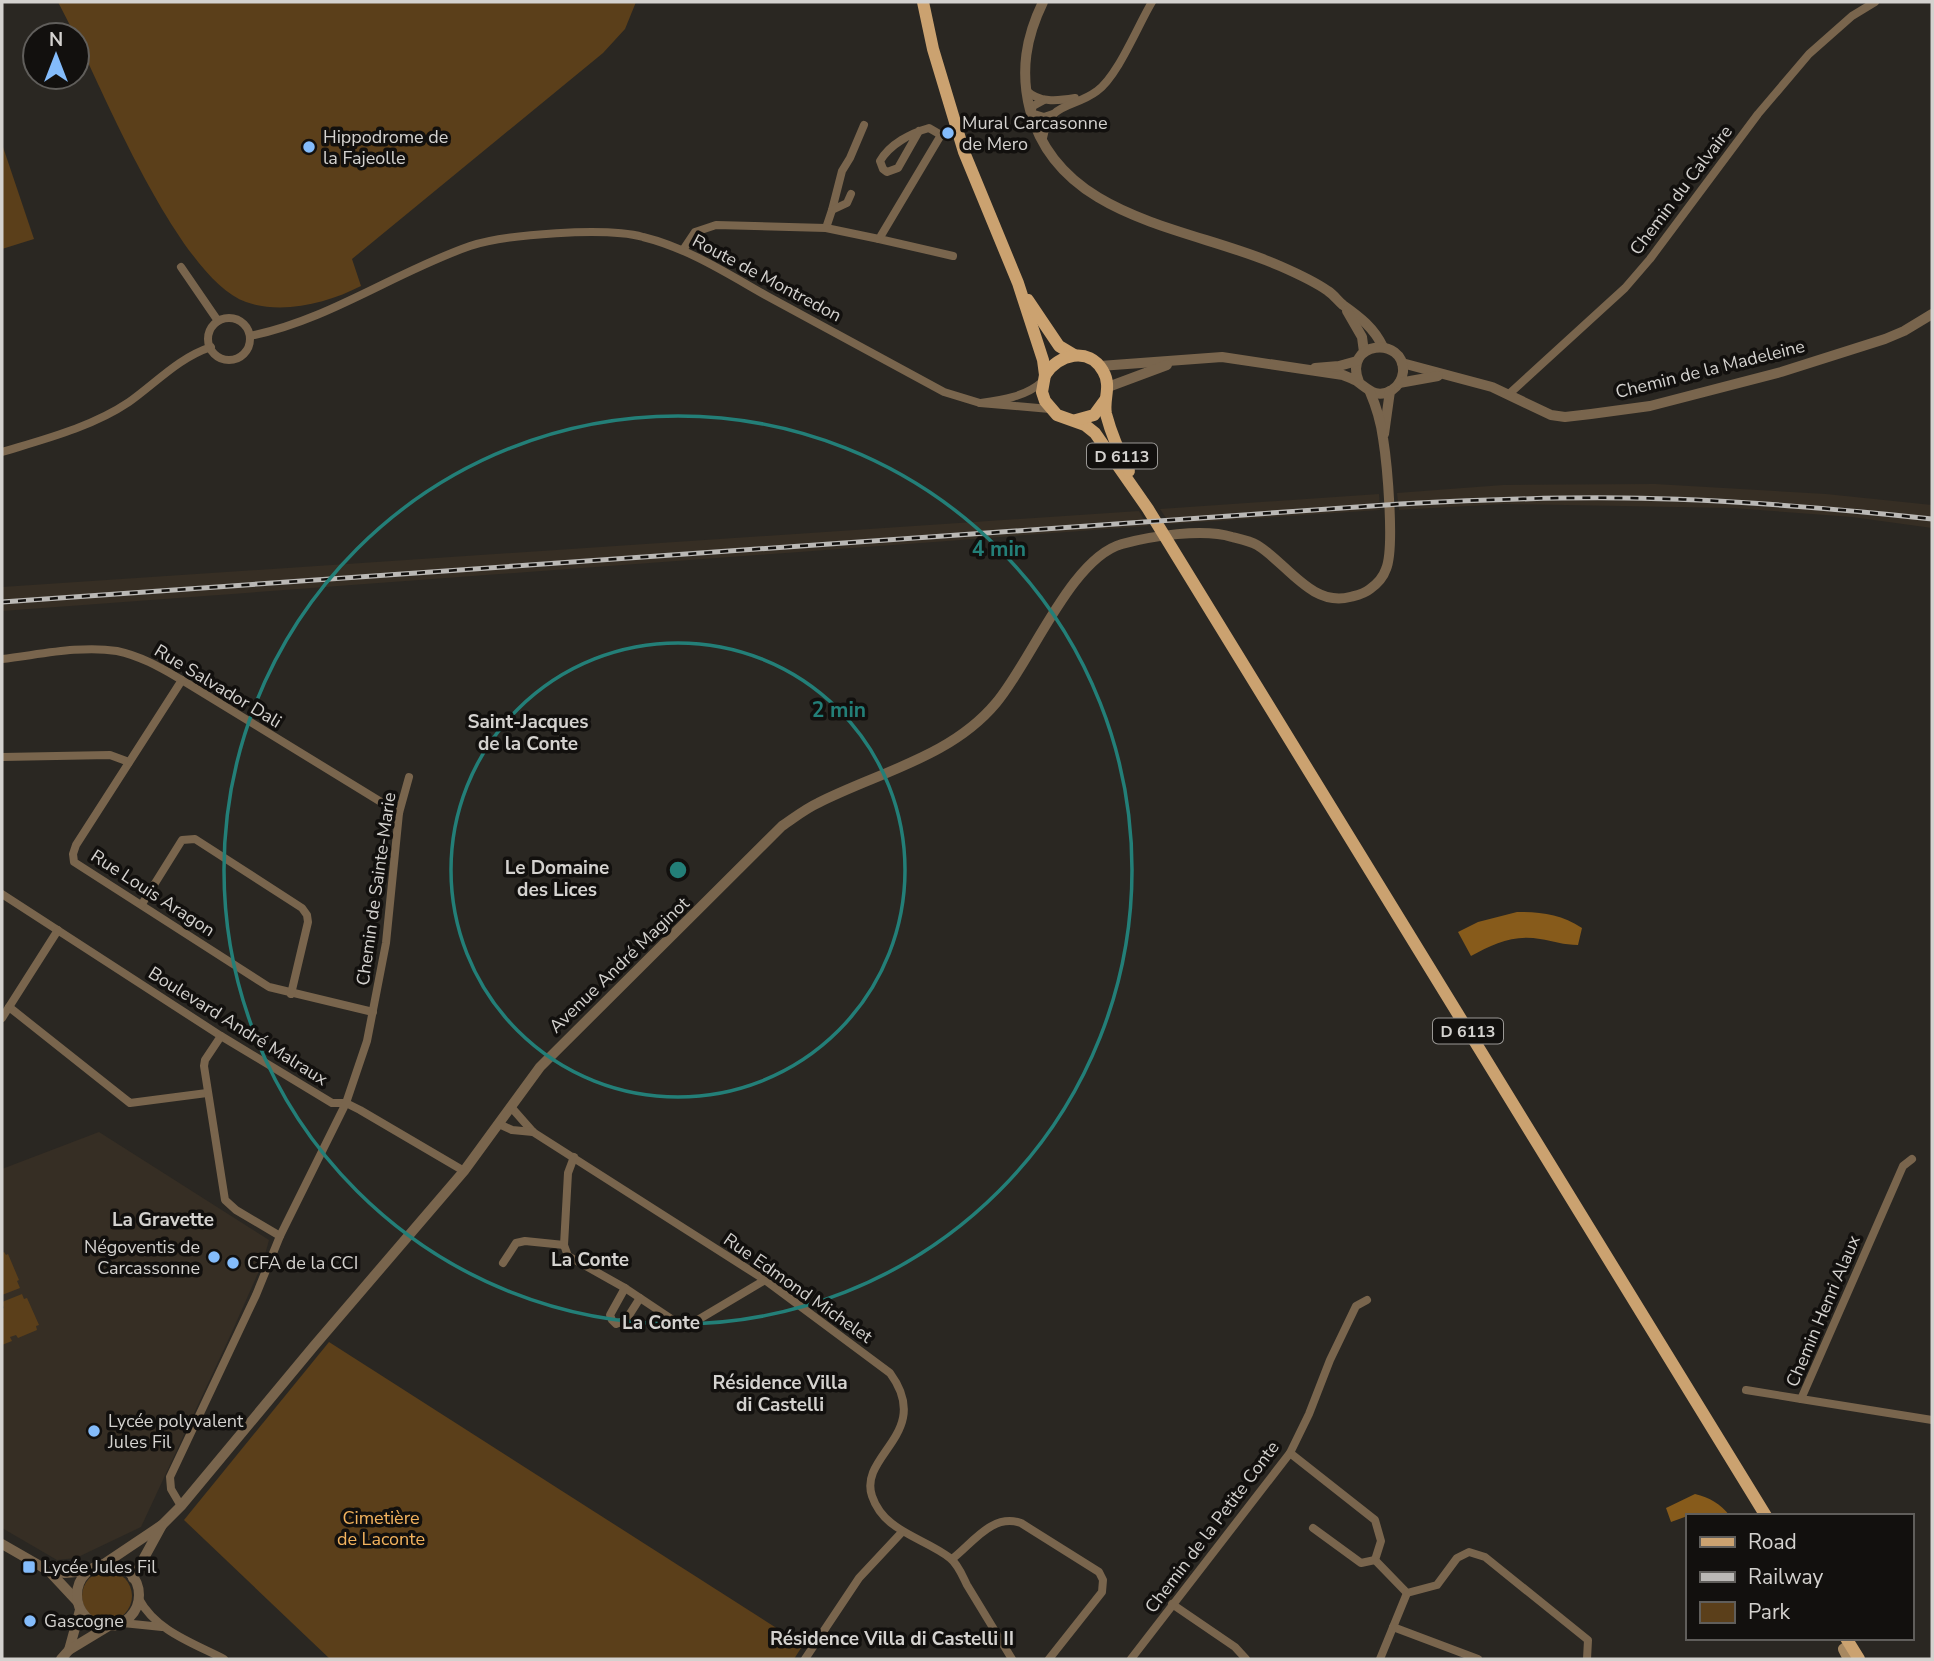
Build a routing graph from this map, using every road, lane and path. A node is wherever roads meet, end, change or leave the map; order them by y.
1 (923, 2) edge
2 (1043, 2) edge
3 (1152, 2) edge
4 (1875, 2) edge
5 (1026, 90) junction
6 (1085, 97) junction
7 (1044, 100) junction
8 (1031, 113) junction
9 (1053, 114) junction
10 (864, 125) dead end
11 (919, 131) junction
12 (1043, 142) junction
13 (851, 194) dead end
14 (832, 210) junction
15 (826, 228) junction
16 (879, 239) junction
17 (683, 250) junction
18 (953, 256) dead end
19 (181, 267) dead end
20 (1018, 283) junction
21 (1344, 306) junction
22 (1932, 314) edge
23 (219, 321) junction
24 (250, 336) junction
25 (211, 347) junction
26 (1383, 347) junction
27 (1074, 355) junction
28 (1361, 357) junction
29 (1181, 360) junction
30 (1402, 363) junction
31 (1100, 366) junction
32 (1308, 369) junction
33 (1453, 377) junction
34 (1044, 378) junction
35 (1359, 382) junction
36 (1399, 383) junction
37 (1390, 391) junction
38 (1370, 392) junction
39 (1107, 394) junction
40 (1508, 394) junction
41 (980, 403) junction
42 (1050, 409) junction
43 (1076, 421) junction
44 (1383, 436) junction
45 (2, 452) edge
46 (1148, 509) junction
47 (2, 659) edge
48 (182, 680) junction
49 (2, 757) edge
50 (129, 762) junction
51 (409, 777) dead end
52 (399, 813) junction
53 (2, 894) edge
54 (142, 904) junction
55 (58, 930) junction
56 (291, 994) junction
57 (9, 1007) junction
58 (373, 1012) junction
59 (2, 1018) edge
60 (221, 1036) junction
61 (207, 1093) junction
62 (346, 1103) junction
63 (511, 1107) junction
64 (523, 1119) junction
65 (499, 1124) junction
66 (517, 1130) junction
67 (533, 1132) junction
68 (574, 1157) junction
69 (1913, 1159) dead end
70 (464, 1171) junction
71 (280, 1236) junction
72 (564, 1245) junction
73 (503, 1263) dead end
74 (765, 1280) junction
75 (625, 1288) junction
76 (640, 1298) junction
77 (1367, 1300) dead end
78 (1746, 1390) dead end
79 (1801, 1399) junction
80 (1932, 1420) edge
81 (1290, 1453) junction
82 (181, 1506) junction
83 (1765, 1514) edge
84 (162, 1525) junction
85 (1313, 1528) dead end
86 (902, 1532) junction
87 (2, 1544) edge
88 (952, 1559) junction
89 (1375, 1560) junction
90 (104, 1564) junction
91 (49, 1571) junction
92 (88, 1571) junction
93 (134, 1577) junction
94 (1407, 1593) junction
95 (139, 1599) junction
96 (1172, 1604) junction
97 (78, 1605) junction
98 (123, 1623) junction
99 (107, 1627) junction
100 (1393, 1627) junction
101 (163, 1628) junction
102 (1845, 1649) edge
103 (65, 1655) edge
104 (224, 1659) edge
105 (805, 1659) edge
106 (1012, 1659) edge
107 (1049, 1659) edge
108 (1132, 1659) edge
109 (1246, 1659) edge
110 (1380, 1659) edge
111 (1478, 1659) edge
112 (1587, 1659) edge
113 (1859, 1659) edge

1 - 20 main road
2 - 5 street
3 - 6 street
4 - 40 street, Chemin du Calvaire
5 - 7 street
5 - 8 street
6 - 7 street
6 - 9 street
7 - 8 street
8 - 9 street
8 - 12 street
9 - 12 street
10 - 14 street
11 - 11 street
11 - 16 street
12 - 21 street
13 - 14 street
14 - 15 street
15 - 16 street
15 - 17 street
16 - 18 street
17 - 24 street, Route de Montredon
17 - 41 street, Route de Montredon
19 - 23 street
20 - 27 main road
20 - 34 main road
21 - 26 street
21 - 28 street
22 - 40 street, Chemin de la Madeleine
23 - 24 street
23 - 25 street
24 - 25 street
25 - 45 street
26 - 28 street
26 - 30 street
27 - 31 main road
27 - 34 main road
28 - 32 street
28 - 35 street
29 - 31 street
29 - 32 street
29 - 39 street
30 - 33 street, Chemin de la Madeleine
30 - 36 street
31 - 39 main road
32 - 35 street
33 - 36 street
33 - 40 street, Chemin de la Madeleine
34 - 41 street
34 - 42 main road
35 - 38 street
36 - 37 street
37 - 38 street
37 - 44 street
38 - 44 street
39 - 43 main road
39 - 46 main road, D 6113
41 - 42 street, Route de Montredon
42 - 43 main road
43 - 46 main road, D 6113
44 - 63 street, Avenue André Maginot
46 - 83 main road, D 6113
47 - 48 street, Rue Salvador Dali
48 - 50 street, Rue Louis Aragon
48 - 52 street, Rue Salvador Dali
49 - 50 street
50 - 54 street, Rue Louis Aragon
51 - 52 street, Chemin de Sainte-Marie
52 - 58 street, Chemin de Sainte-Marie
53 - 55 street, Boulevard André Malraux
54 - 56 street, Rue Louis Aragon
54 - 56 street
55 - 57 street
55 - 60 street, Boulevard André Malraux
56 - 58 street, Rue Louis Aragon
57 - 59 street
57 - 61 street
58 - 62 street, Chemin de Sainte-Marie
60 - 61 street
60 - 62 street, Boulevard André Malraux
61 - 71 street
62 - 70 street, Boulevard André Malraux
62 - 71 street, Chemin de Sainte-Marie
63 - 64 street, Rue Edmond Michelet
63 - 65 street, Avenue André Maginot
64 - 66 street
64 - 67 street, Rue Edmond Michelet
65 - 66 street, Rue Edmond Michelet
65 - 70 street, Avenue André Maginot
66 - 67 street, Rue Edmond Michelet
67 - 68 street, Rue Edmond Michelet
68 - 72 street
68 - 74 street, Rue Edmond Michelet
69 - 79 street, Chemin Henri Alaux
70 - 82 street, Avenue André Maginot
71 - 82 street, Chemin de Sainte-Marie
72 - 73 street
72 - 75 street
74 - 76 street
74 - 86 street, Rue Edmond Michelet
75 - 76 street
75 - 76 street
77 - 81 street, Chemin de la Petite Conte
78 - 79 street
79 - 80 street, Chemin Henri Alaux
81 - 89 street
81 - 96 street, Chemin de la Petite Conte
82 - 84 street, Avenue André Maginot
84 - 90 street, Avenue André Maginot
84 - 93 street, Avenue André Maginot
85 - 89 street
86 - 88 street
86 - 105 street
87 - 91 street
88 - 106 street
88 - 107 street
89 - 94 street
90 - 92 street
90 - 93 street
91 - 92 street
91 - 97 street
92 - 97 street
93 - 95 street
94 - 100 street
94 - 112 street
95 - 98 street
95 - 101 street
96 - 108 street, Chemin de la Petite Conte
96 - 109 street
97 - 99 street
97 - 103 street
98 - 99 street
98 - 101 street
99 - 103 street
100 - 110 street
100 - 111 street
101 - 104 street
102 - 113 main road

